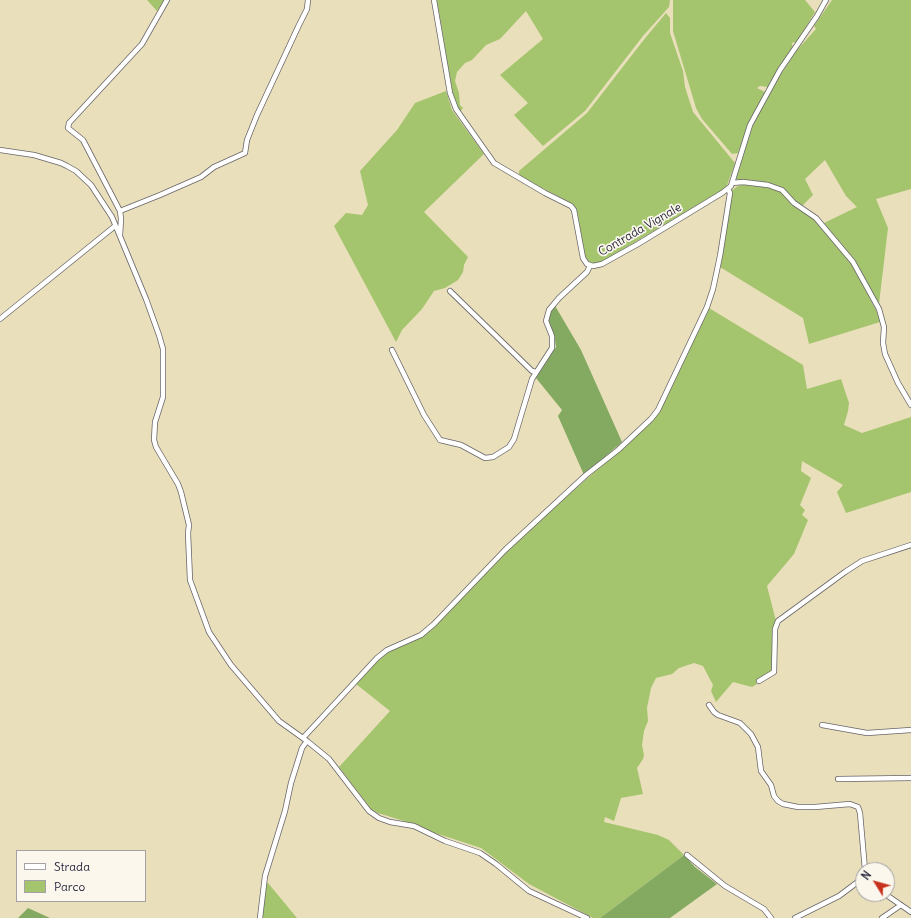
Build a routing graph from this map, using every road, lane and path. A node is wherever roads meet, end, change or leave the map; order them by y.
1 (167, 0) edge
2 (308, 0) edge
3 (434, 0) edge
4 (826, 0) edge
5 (0, 150) edge
6 (732, 183) junction
7 (728, 189) junction
8 (120, 211) junction
9 (115, 226) junction
10 (120, 236) junction
11 (590, 266) junction
12 (450, 291) dead end
13 (0, 319) edge
14 (392, 350) dead end
15 (536, 372) junction
16 (911, 405) edge
17 (911, 544) edge
18 (759, 681) dead end
19 (709, 705) dead end
20 (822, 726) dead end
21 (911, 730) edge
22 (305, 740) junction
23 (911, 778) edge
24 (838, 779) dead end
25 (687, 855) dead end
26 (864, 862) edge
27 (855, 884) edge
28 (895, 901) edge
29 (901, 905) junction
30 (911, 912) edge
31 (260, 918) edge
32 (587, 918) edge
33 (771, 918) edge
34 (795, 918) edge
35 (882, 918) edge

1 - 8 street
2 - 8 street
3 - 11 street, Contrada Vignale
4 - 6 street, Contrada Vignale
5 - 9 street
6 - 7 street, Contrada Vignale
6 - 16 street
7 - 11 street, Contrada Vignale
7 - 22 street
8 - 10 street
9 - 10 street
9 - 13 street
10 - 22 street
11 - 15 street
12 - 15 street
14 - 15 street
17 - 18 street
19 - 26 street
20 - 21 street
22 - 31 street
22 - 32 street
23 - 24 street
25 - 33 street
27 - 34 street
28 - 29 street
29 - 30 street
29 - 35 street

